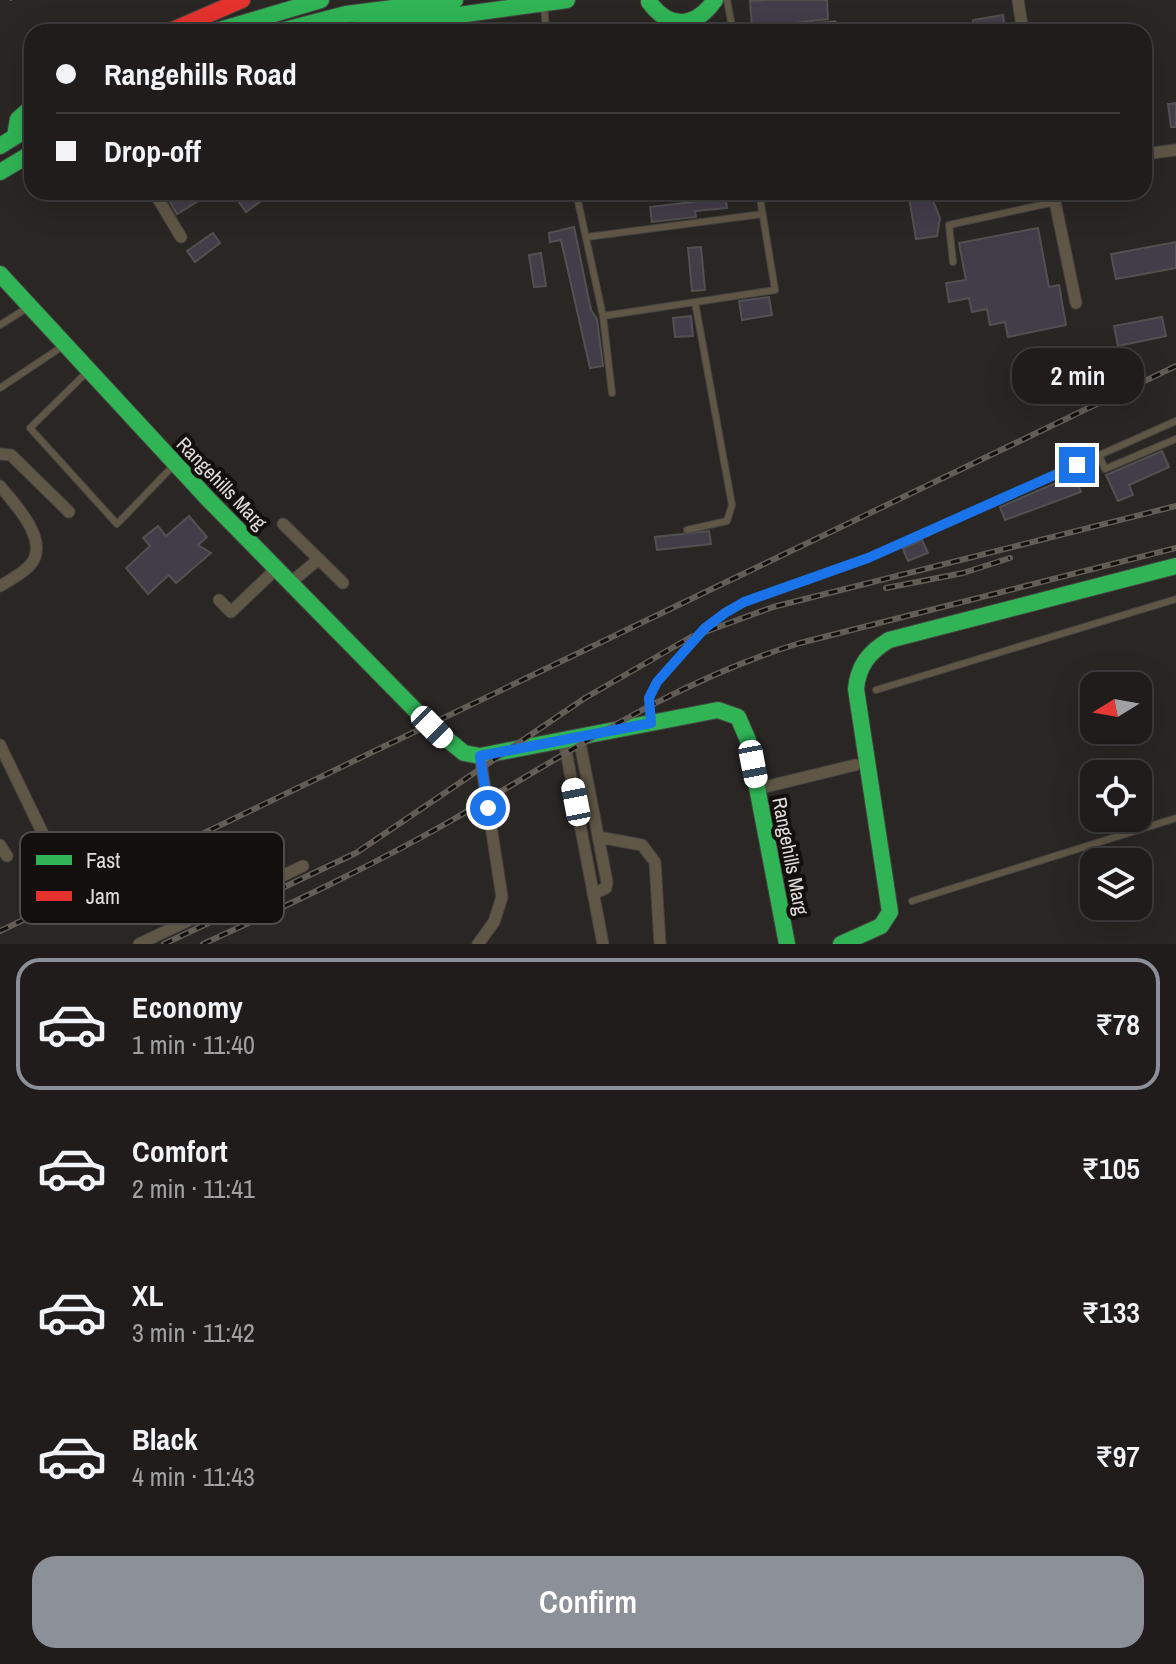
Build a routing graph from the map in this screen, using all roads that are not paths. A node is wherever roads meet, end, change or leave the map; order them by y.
1 (321, 0) edge
2 (455, 0) edge
3 (567, 0) edge
4 (715, 0) edge
5 (727, 0) edge
6 (1018, 0) edge
7 (237, 1) edge
8 (649, 2) dead end
9 (544, 3) junction
10 (240, 23) junction
11 (186, 24) edge
12 (237, 24) edge
13 (308, 24) edge
14 (393, 24) edge
15 (545, 24) edge
16 (674, 24) edge
17 (686, 24) edge
18 (732, 24) edge
19 (1022, 24) edge
20 (24, 114) edge
21 (24, 131) edge
22 (15, 136) junction
23 (0, 146) edge
24 (1176, 150) edge
25 (1152, 153) edge
26 (24, 158) edge
27 (0, 172) edge
28 (159, 200) edge
29 (578, 200) edge
30 (760, 200) edge
31 (1043, 200) edge
32 (1055, 200) edge
33 (763, 214) junction
34 (181, 237) dead end
35 (587, 237) junction
36 (953, 262) dead end
37 (0, 274) edge
38 (695, 302) junction
39 (1076, 303) dead end
40 (29, 307) junction
41 (603, 316) junction
42 (0, 325) edge
43 (65, 345) junction
44 (89, 370) junction
45 (0, 388) edge
46 (612, 393) dead end
47 (1176, 421) edge
48 (1176, 439) edge
49 (0, 454) edge
50 (1099, 455) junction
51 (175, 464) junction
52 (0, 486) edge
53 (69, 512) dead end
54 (283, 524) dead end
55 (687, 530) dead end
56 (319, 559) junction
57 (1176, 566) edge
58 (276, 569) junction
59 (290, 583) junction
60 (343, 583) dead end
61 (0, 586) edge
62 (1176, 599) edge
63 (219, 600) dead end
64 (876, 690) dead end
65 (651, 723) junction
66 (571, 740) junction
67 (0, 745) edge
68 (480, 756) junction
69 (855, 765) dead end
70 (13, 768) junction
71 (0, 776) edge
72 (757, 789) junction
73 (1176, 818) edge
74 (42, 832) edge
75 (598, 837) junction
76 (303, 866) dead end
77 (284, 876) edge
78 (593, 894) junction
79 (912, 901) dead end
80 (189, 924) edge
81 (160, 939) edge
82 (139, 944) edge
83 (478, 944) edge
84 (603, 944) edge
85 (660, 944) edge
86 (787, 944) edge
87 (841, 944) edge

1 - 10 main road
2 - 13 main road
3 - 9 main road
4 - 17 main road
5 - 18 lane
6 - 19 street
7 - 10 lane
7 - 11 main road
8 - 16 main road
9 - 14 main road
9 - 15 lane
10 - 12 main road
20 - 22 main road
21 - 22 main road
22 - 23 main road
24 - 25 street
26 - 27 main road
28 - 34 street
29 - 35 lane
30 - 33 lane
31 - 36 lane
32 - 39 street
33 - 35 lane
33 - 38 lane
35 - 41 lane
37 - 40 main road, Rangehills Marg
38 - 41 lane
38 - 55 lane
40 - 42 lane
40 - 43 main road, Rangehills Marg
41 - 46 lane
43 - 44 main road, Rangehills Marg
43 - 45 lane
44 - 51 main road, Rangehills Marg
44 - 51 lane
47 - 50 lane
48 - 50 lane
49 - 53 street
50 - 65 lane
51 - 58 main road, Rangehills Marg
52 - 61 street
54 - 56 street
56 - 59 street
56 - 60 street
57 - 87 main road
58 - 59 main road, Rangehills Marg
58 - 63 street
59 - 68 main road, Rangehills Marg
62 - 64 lane
65 - 66 main road, Rangehills Marg
65 - 72 main road, Rangehills Marg
66 - 68 main road, Rangehills Marg
66 - 75 street
66 - 78 street
67 - 70 street
68 - 83 street
69 - 72 street
70 - 71 street
70 - 74 street
72 - 86 main road, Rangehills Marg
73 - 79 lane
75 - 78 street
75 - 85 street
76 - 77 street
78 - 84 street
80 - 81 street
81 - 82 street

